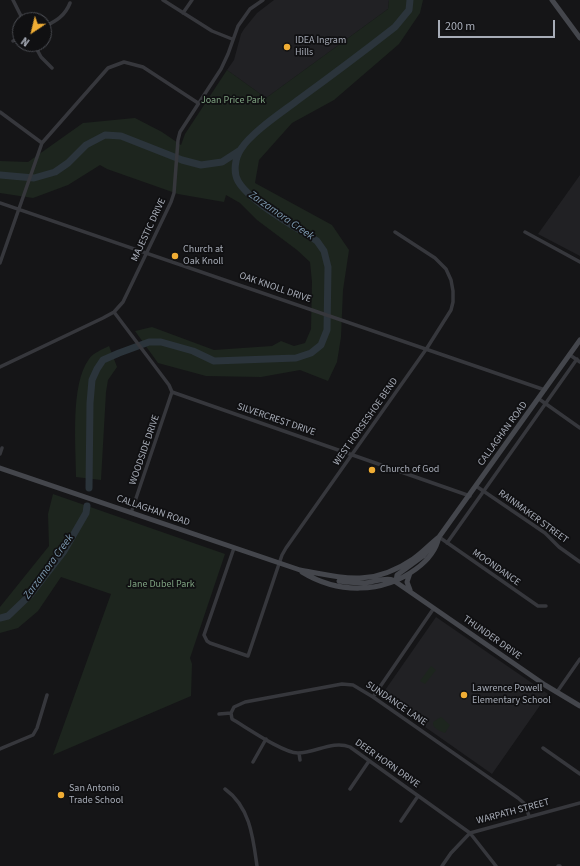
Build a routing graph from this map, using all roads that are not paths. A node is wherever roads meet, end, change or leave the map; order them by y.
1 (13, 0) edge
2 (162, 0) edge
3 (192, 0) edge
4 (263, 0) edge
5 (552, 0) edge
6 (70, 3) dead end
7 (19, 12) edge
8 (183, 13) junction
9 (52, 22) edge
10 (580, 38) edge
11 (232, 39) junction
12 (38, 52) edge
13 (52, 68) dead end
14 (198, 103) junction
15 (0, 112) edge
16 (42, 143) junction
17 (0, 203) edge
18 (19, 209) junction
19 (395, 232) dead end
20 (525, 232) dead end
21 (147, 253) junction
22 (580, 262) edge
23 (0, 263) edge
24 (114, 312) junction
25 (580, 340) edge
26 (427, 348) junction
27 (570, 354) junction
28 (578, 360) edge
29 (0, 367) edge
30 (545, 390) junction
31 (172, 392) junction
32 (539, 399) junction
33 (545, 403) junction
34 (580, 428) edge
35 (2, 448) dead end
36 (0, 454) edge
37 (353, 455) junction
38 (0, 468) edge
39 (476, 486) junction
40 (484, 491) junction
41 (470, 496) junction
42 (132, 513) junction
43 (438, 539) junction
44 (447, 543) junction
45 (234, 548) junction
46 (580, 562) edge
47 (279, 564) junction
48 (300, 570) junction
49 (312, 573) junction
50 (410, 573) junction
51 (396, 581) junction
52 (410, 591) junction
53 (546, 606) dead end
54 (434, 608) junction
55 (580, 659) edge
56 (557, 692) junction
57 (47, 695) dead end
58 (373, 697) junction
59 (580, 706) edge
60 (230, 713) junction
61 (219, 714) dead end
62 (266, 739) junction
63 (544, 748) dead end
64 (0, 749) edge
65 (299, 753) junction
66 (300, 760) dead end
67 (370, 761) junction
68 (253, 762) dead end
69 (580, 774) edge
70 (225, 789) dead end
71 (350, 789) dead end
72 (418, 796) junction
73 (580, 803) edge
74 (529, 816) junction
75 (401, 821) dead end
76 (470, 833) junction
77 (257, 866) edge
78 (442, 866) edge
79 (496, 866) edge

1 - 7 street
2 - 8 street
3 - 8 street
4 - 11 street, MAJESTIC DRIVE
5 - 10 main road
6 - 9 street
8 - 11 street
11 - 14 street, MAJESTIC DRIVE
12 - 13 street
14 - 16 street
14 - 21 street, MAJESTIC DRIVE
15 - 16 street
16 - 18 street
17 - 18 street, OAK KNOLL DRIVE
18 - 21 street, OAK KNOLL DRIVE
18 - 23 street
19 - 26 street, WEST HORSESHOE BEND
20 - 22 street
21 - 24 street, MAJESTIC DRIVE
21 - 26 street, OAK KNOLL DRIVE
24 - 29 street, MAJESTIC DRIVE
24 - 31 street
25 - 27 main road, CALLAGHAN ROAD
26 - 30 street, OAK KNOLL DRIVE
26 - 37 street, WEST HORSESHOE BEND
27 - 28 street
27 - 30 main road, CALLAGHAN ROAD
28 - 33 street, CALLAGHAN ROAD
30 - 32 main road, CALLAGHAN ROAD
31 - 37 street, SILVERCREST DRIVE
31 - 42 street, WOODSIDE DRIVE
32 - 33 street
32 - 39 main road, CALLAGHAN ROAD
33 - 34 street
33 - 40 street, CALLAGHAN ROAD
35 - 36 street
37 - 41 street, SILVERCREST DRIVE
37 - 47 street, WEST HORSESHOE BEND
38 - 42 main road, CALLAGHAN ROAD
39 - 40 street, RAINMAKER STREET
39 - 41 main road, CALLAGHAN ROAD
40 - 44 street, CALLAGHAN ROAD
40 - 46 street, RAINMAKER STREET
41 - 43 main road, CALLAGHAN ROAD
42 - 45 main road, CALLAGHAN ROAD
43 - 44 street, MOONDANCE
43 - 49 main road, CALLAGHAN ROAD
43 - 50 main road, CALLAGHAN ROAD
43 - 51 main road
44 - 53 street, MOONDANCE
45 - 47 main road, CALLAGHAN ROAD
45 - 47 street, WEST HORSESHOE BEND
47 - 48 main road, CALLAGHAN ROAD
48 - 49 main road, CALLAGHAN ROAD
48 - 51 main road, CALLAGHAN ROAD
49 - 51 main road
50 - 51 main road, CALLAGHAN ROAD
50 - 52 main road
51 - 52 main road, THUNDER DRIVE
52 - 54 main road, THUNDER DRIVE
54 - 56 main road, THUNDER DRIVE
54 - 58 street
55 - 56 street
56 - 59 main road, THUNDER DRIVE
57 - 64 street
58 - 60 street, SUNDANCE LANE
58 - 74 street, SUNDANCE LANE
60 - 61 street
60 - 62 street, DEER HORN DRIVE
62 - 65 street, DEER HORN DRIVE
62 - 68 street
63 - 69 street
65 - 66 street
65 - 67 street, DEER HORN DRIVE
67 - 71 street
67 - 72 street, DEER HORN DRIVE
70 - 77 street
72 - 75 street
72 - 76 street, DEER HORN DRIVE
73 - 74 street, WARPATH STREET
74 - 76 street, WARPATH STREET
76 - 78 street, WARPATH STREET
76 - 79 street, DEER HORN DRIVE

